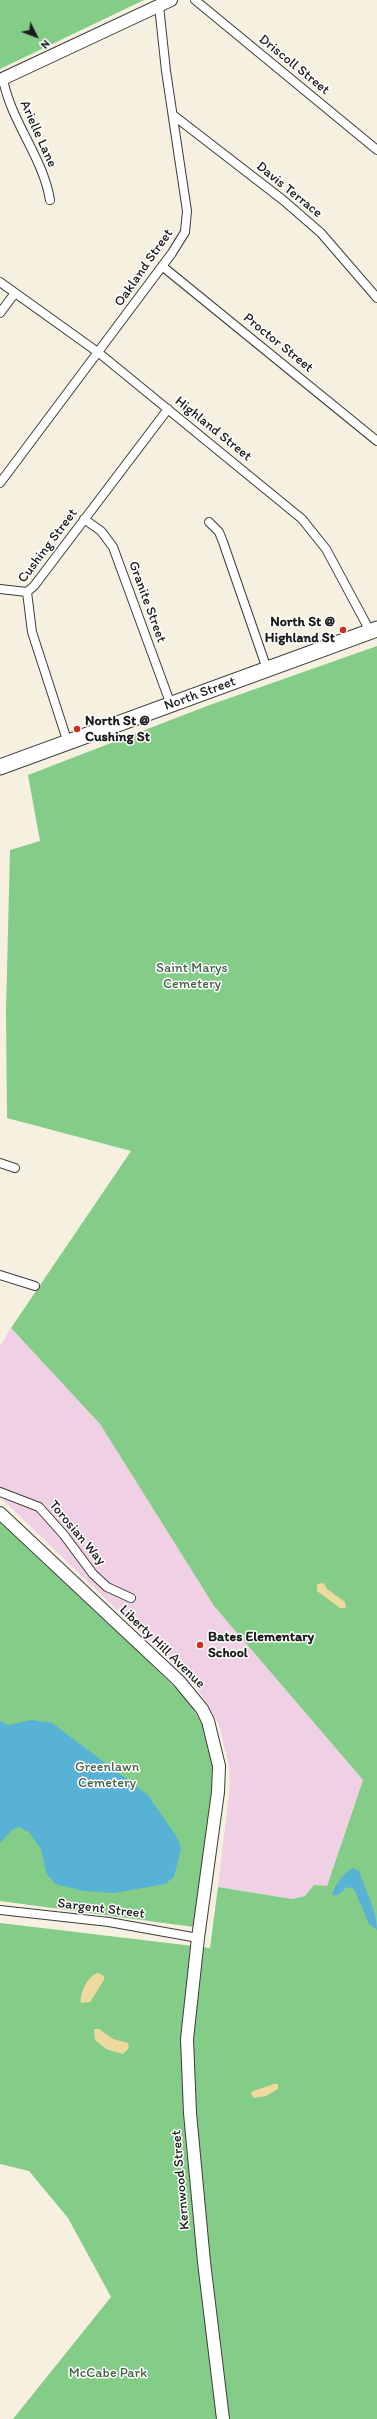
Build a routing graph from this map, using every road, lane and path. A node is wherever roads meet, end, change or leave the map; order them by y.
1 (195, 0) edge
2 (165, 2) edge
3 (1, 80) edge
4 (173, 116) junction
5 (377, 150) edge
6 (50, 200) dead end
7 (162, 266) junction
8 (0, 282) edge
9 (15, 293) junction
10 (377, 298) edge
11 (0, 313) edge
12 (99, 353) junction
13 (168, 409) junction
14 (377, 441) edge
15 (0, 483) edge
16 (84, 519) junction
17 (209, 522) dead end
18 (0, 589) edge
19 (28, 592) junction
20 (374, 630) edge
21 (267, 669) junction
22 (171, 705) junction
23 (68, 743) junction
24 (0, 767) edge
25 (0, 1163) edge
26 (15, 1168) dead end
27 (0, 1275) edge
28 (35, 1286) dead end
29 (0, 1492) edge
30 (0, 1513) edge
31 (131, 1598) dead end
32 (0, 1910) edge
33 (198, 1938) junction
34 (224, 2419) edge

1 - 5 street, Driscoll Street
2 - 3 main road
2 - 4 street, Oakland Street
3 - 6 street, Arielle Lane
4 - 7 street, Oakland Street
4 - 10 street, Davis Terrace
7 - 12 street, Oakland Street
7 - 14 street, Proctor Street
8 - 9 street, Highland Street
9 - 11 street
9 - 12 street, Highland Street
12 - 13 street, Highland Street
12 - 15 street, Oakland Street
13 - 16 street, Cushing Street
13 - 20 street, Highland Street
16 - 19 street, Cushing Street
16 - 22 street, Granite Street
17 - 21 street
18 - 19 street
19 - 23 street, Cushing Street
20 - 21 highway, North Street
21 - 22 highway, North Street
22 - 23 highway, North Street
23 - 24 highway, North Street
25 - 26 street
27 - 28 street
29 - 31 street, Torosian Way
30 - 33 main road, Liberty Hill Avenue
32 - 33 street, Sargent Street
33 - 34 main road, Kernwood Street

